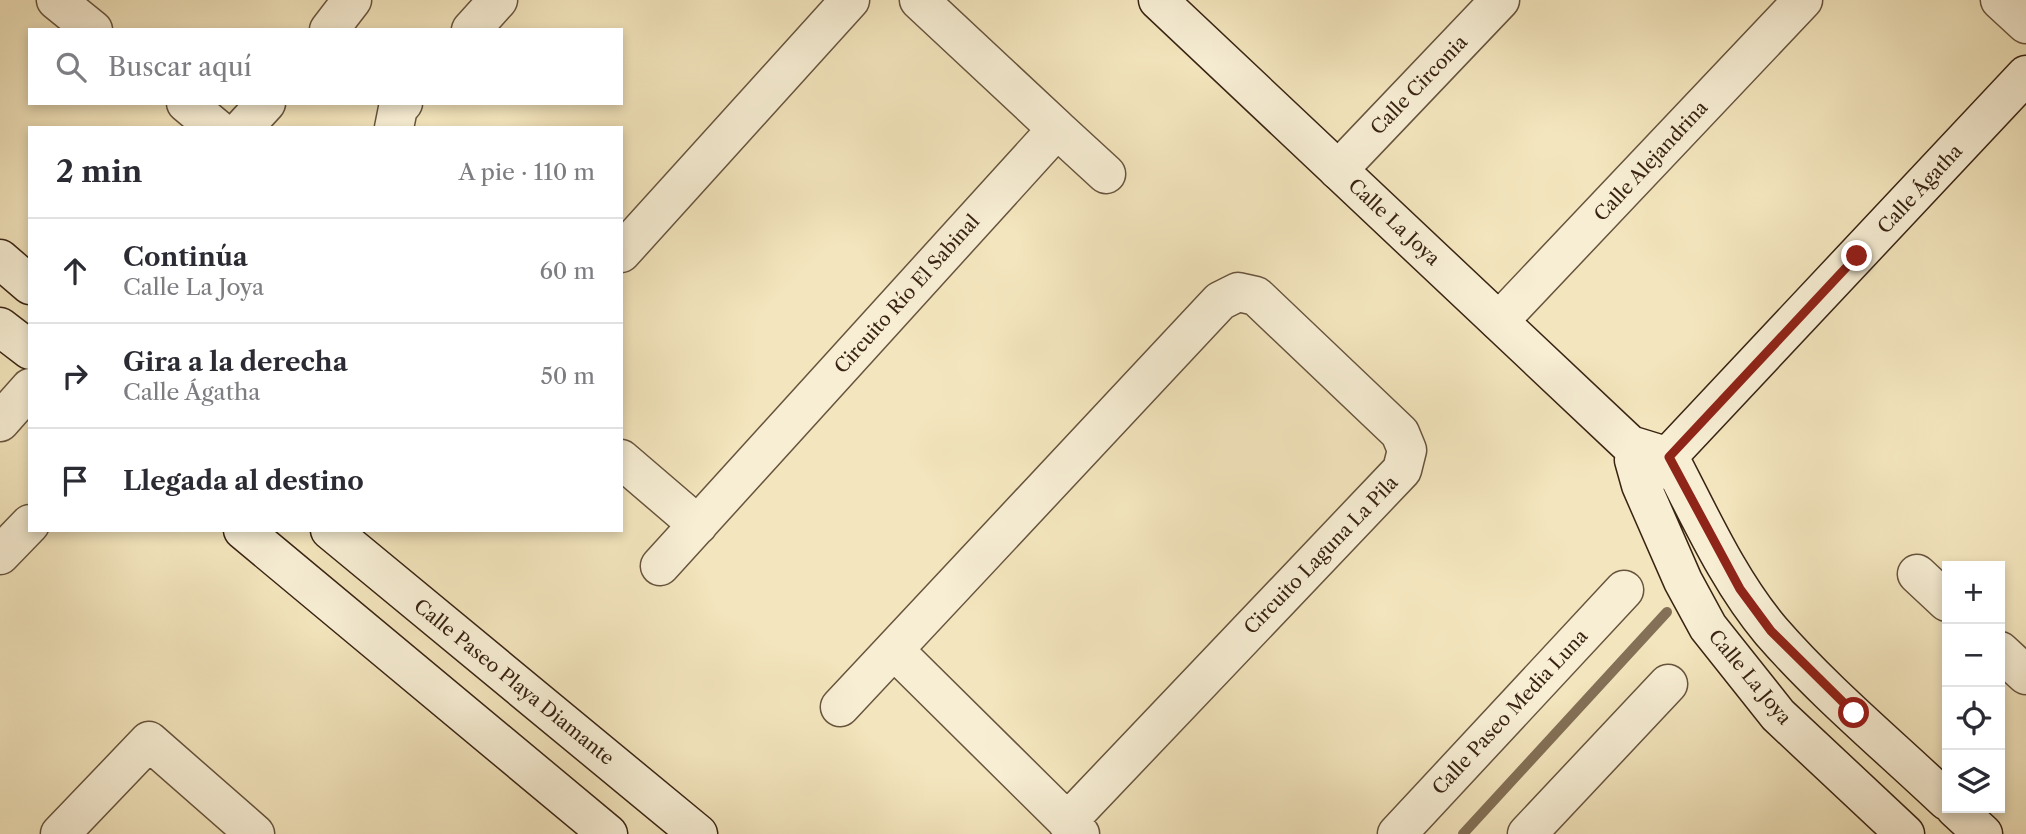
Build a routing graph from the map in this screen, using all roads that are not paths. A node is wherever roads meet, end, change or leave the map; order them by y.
1 (56, 0) edge
2 (352, 0) edge
3 (498, 0) edge
4 (850, 0) edge
5 (919, 0) edge
6 (1500, 0) edge
7 (1803, 0) edge
8 (2000, 0) edge
9 (1172, 4) edge
10 (2026, 24) edge
11 (91, 28) edge
12 (331, 28) edge
13 (473, 28) edge
14 (2026, 75) edge
15 (188, 105) edge
16 (264, 105) edge
17 (401, 105) edge
18 (214, 126) edge
19 (245, 126) edge
20 (394, 126) edge
21 (1057, 129) junction
22 (1338, 170) junction
23 (1106, 174) dead end
24 (623, 251) edge
25 (0, 259) edge
26 (28, 283) edge
27 (1499, 321) junction
28 (0, 327) edge
29 (28, 348) edge
30 (28, 390) edge
31 (0, 422) edge
32 (1630, 445) junction
33 (1669, 457) junction
34 (623, 461) edge
35 (1642, 485) junction
36 (698, 525) junction
37 (28, 526) edge
38 (245, 532) edge
39 (332, 532) edge
40 (0, 555) edge
41 (660, 566) dead end
42 (1917, 574) dead end
43 (1624, 590) dead end
44 (1942, 597) edge
45 (894, 650) junction
46 (2005, 655) edge
47 (2026, 675) edge
48 (1668, 684) dead end
49 (840, 707) dead end
50 (1942, 796) edge
51 (1960, 813) edge
52 (1073, 828) edge
53 (60, 834) edge
54 (255, 834) edge
55 (608, 834) edge
56 (698, 834) edge
57 (1397, 834) edge
58 (1527, 834) edge
59 (1905, 834) edge
60 (1983, 834) edge

1 - 11 street
2 - 12 street
3 - 13 street
4 - 24 street
5 - 21 street
6 - 22 street, Calle Circonia
7 - 27 street, Calle Alejandrina
8 - 10 street
9 - 22 street, Calle La Joya
14 - 33 street, Calle Ágatha
15 - 18 street
16 - 19 street
17 - 20 street
21 - 23 street
21 - 36 street, Circuito Río El Sabinal
22 - 27 street, Calle La Joya
25 - 26 street
27 - 32 street, Calle La Joya
28 - 29 street
30 - 31 street
32 - 33 street, Calle La Joya
32 - 35 street, Calle La Joya
33 - 35 street, Calle Ágatha
33 - 50 street
34 - 36 street
35 - 59 street, Calle La Joya
36 - 41 street, Circuito Río El Sabinal
37 - 40 street
38 - 55 street
39 - 56 street, Calle Paseo Playa Diamante
42 - 44 street
43 - 57 street, Calle Paseo Media Luna
45 - 49 street, Circuito Laguna La Pila
45 - 52 street, Circuito Laguna La Pila
45 - 52 street, Circuito Laguna La Pila
46 - 47 street
48 - 58 street
51 - 60 street
53 - 54 street

